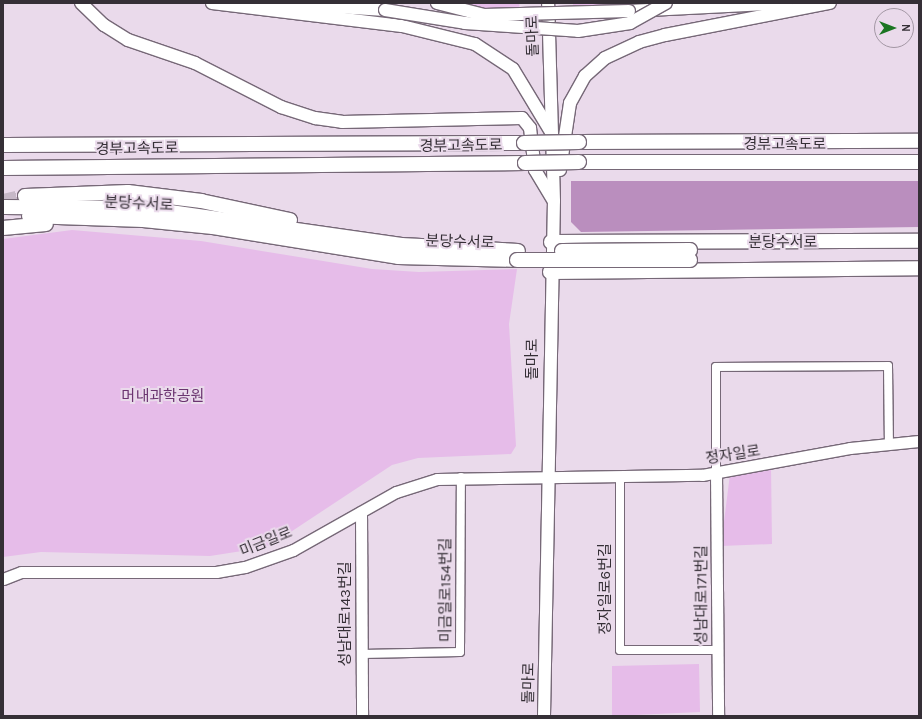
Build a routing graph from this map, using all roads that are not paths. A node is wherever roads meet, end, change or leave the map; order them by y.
1 (81, 3) edge
2 (212, 3) edge
3 (274, 3) edge
4 (437, 3) edge
5 (542, 3) edge
6 (548, 3) edge
7 (554, 3) edge
8 (666, 3) edge
9 (787, 3) edge
10 (830, 3) edge
11 (548, 27) junction
12 (550, 62) junction
13 (551, 133) junction
14 (919, 141) edge
15 (3, 145) edge
16 (919, 162) edge
17 (3, 168) edge
18 (25, 196) tunnel mouth
19 (554, 201) junction
20 (3, 207) edge
21 (3, 215) edge
22 (98, 219) junction
23 (3, 228) edge
24 (355, 240) junction
25 (919, 241) edge
26 (551, 242) junction
27 (919, 250) edge
28 (518, 255) junction
29 (919, 259) edge
30 (919, 268) edge
31 (550, 272) junction
32 (919, 442) edge
33 (889, 443) junction
34 (716, 474) junction
35 (461, 478) junction
36 (550, 478) junction
37 (620, 478) junction
38 (361, 512) junction
39 (3, 579) edge
40 (718, 650) junction
41 (362, 654) junction
42 (362, 716) edge
43 (544, 716) edge
44 (718, 716) edge

1 - 19 main road
2 - 13 main road
3 - 8 main road, bridge
4 - 9 main road, bridge
5 - 11 main road
6 - 11 main road, 돌마로
7 - 12 main road
10 - 19 main road
11 - 12 main road, 돌마로
12 - 13 main road, 돌마로
13 - 19 main road, 돌마로
14 - 15 highway, 경부고속도로, bridge
16 - 17 highway, 경부고속도로, bridge
18 - 24 highway
19 - 26 main road, 돌마로
20 - 24 highway, 분당수서로
21 - 22 highway, 분당수서로
22 - 23 highway
22 - 28 highway, 분당수서로
24 - 28 highway, 분당수서로
25 - 26 highway
26 - 31 main road, 돌마로
27 - 28 highway, 분당수서로, bridge
28 - 29 highway, 분당수서로, bridge
30 - 31 highway
31 - 36 main road, 돌마로
32 - 33 street, 정자일로
33 - 34 street, 정자일로
33 - 34 street
34 - 37 street, 정자일로
34 - 40 street, 성남대로171번길
35 - 36 street, 미금일로
35 - 38 street, 미금일로
35 - 41 street, 미금일로154번길
36 - 37 street, 정자일로
36 - 43 main road, 돌마로
37 - 40 street, 정자일로6번길
38 - 39 street, 미금일로
38 - 41 street, 성남대로143번길
40 - 44 street, 성남대로171번길
41 - 42 street, 성남대로143번길

